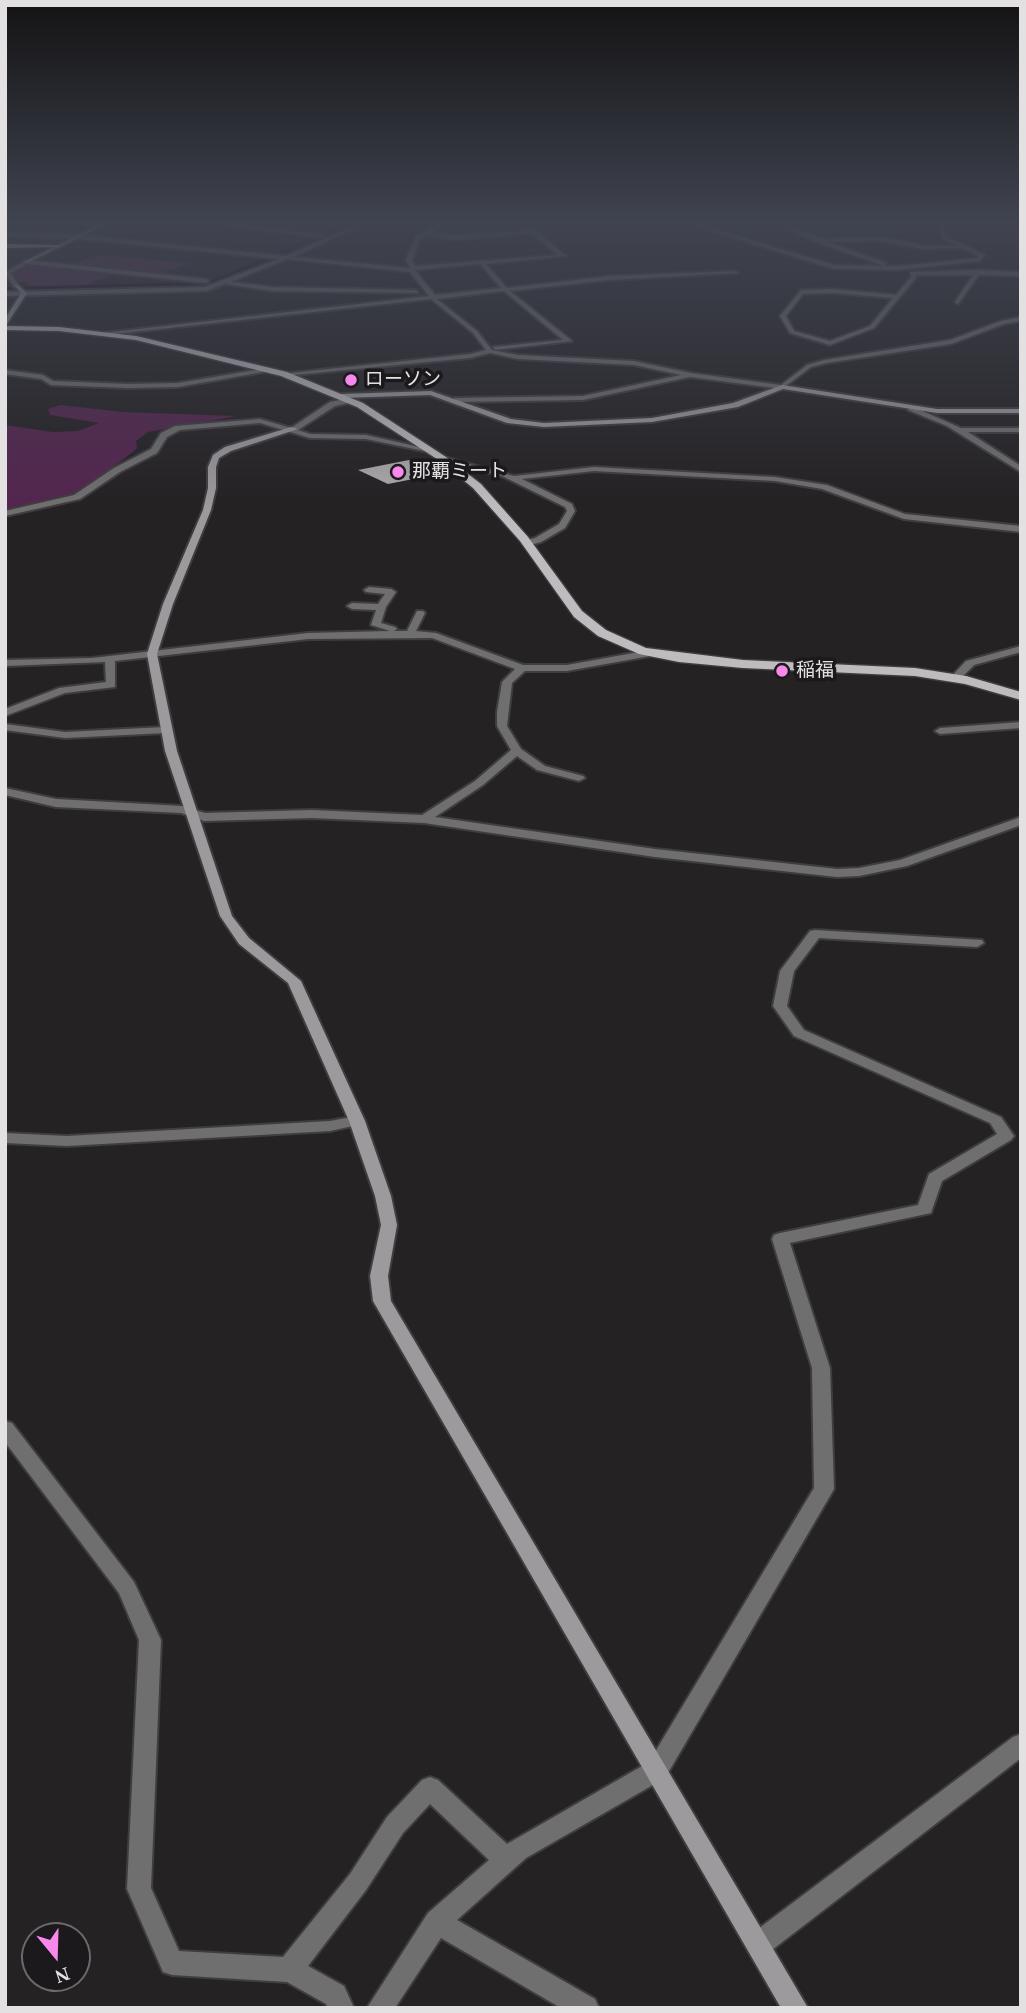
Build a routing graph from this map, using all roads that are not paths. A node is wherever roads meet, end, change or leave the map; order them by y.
1 (232, 319) edge
2 (459, 319) edge
3 (542, 319) edge
4 (785, 319) edge
5 (879, 319) edge
6 (1021, 319) edge
7 (6, 328) edge
8 (106, 334) junction
9 (490, 350) junction
10 (267, 370) junction
11 (5, 372) edge
12 (284, 374) junction
13 (691, 375) junction
14 (782, 387) junction
15 (346, 398) junction
16 (457, 400) junction
17 (911, 408) junction
18 (1021, 411) edge
19 (294, 429) junction
20 (960, 430) junction
21 (1021, 430) edge
22 (429, 450) junction
23 (443, 459) junction
24 (1021, 470) edge
25 (514, 478) junction
26 (5, 514) edge
27 (1021, 529) edge
28 (527, 543) junction
29 (369, 590) dead end
30 (352, 606) dead end
31 (381, 607) junction
32 (420, 613) dead end
33 (410, 633) junction
34 (1021, 649) edge
35 (650, 653) junction
36 (152, 654) junction
37 (110, 659) junction
38 (5, 663) edge
39 (522, 668) junction
40 (956, 678) junction
41 (1021, 696) edge
42 (5, 713) edge
43 (1021, 725) edge
44 (5, 727) edge
45 (165, 730) junction
46 (940, 731) dead end
47 (517, 751) junction
48 (579, 778) dead end
49 (5, 791) edge
50 (193, 814) junction
51 (424, 819) junction
52 (1021, 821) edge
53 (977, 943) dead end
54 (357, 1121) junction
55 (5, 1138) edge
56 (5, 1427) edge
57 (1021, 1744) edge
58 (657, 1770) junction
59 (507, 1860) junction
60 (437, 1922) junction
61 (759, 1944) junction
62 (289, 1970) junction
63 (789, 2006) edge
64 (341, 2008) edge
65 (380, 2008) edge
66 (586, 2008) edge

1 - 8 street
2 - 9 street
3 - 9 street
4 - 5 street
6 - 14 street
7 - 8 main road
8 - 10 main road
9 - 12 street
9 - 13 street
10 - 11 street
10 - 12 main road
12 - 15 main road
13 - 14 street
13 - 16 street
14 - 16 street
14 - 17 street
15 - 16 street
15 - 19 street
15 - 22 main road
17 - 18 street
17 - 20 street
19 - 22 street
19 - 26 street
19 - 36 street
20 - 21 street
20 - 24 street
22 - 23 main road
23 - 25 street
23 - 28 main road
25 - 27 street
25 - 28 street
28 - 35 main road
29 - 31 street
30 - 31 street
31 - 33 street
32 - 33 street
33 - 36 street
33 - 39 street
34 - 40 street
35 - 39 street
35 - 40 main road
36 - 37 street
36 - 45 street
37 - 38 street
37 - 42 street
39 - 47 street
40 - 41 main road
43 - 46 street
44 - 45 street
45 - 50 street
47 - 48 street
47 - 51 street
49 - 50 street
50 - 51 street
50 - 54 street
51 - 52 street
53 - 58 street
54 - 55 street
54 - 58 street
56 - 62 street
57 - 61 street
58 - 59 street
58 - 61 street
59 - 60 street
59 - 62 street
60 - 65 street
60 - 66 street
61 - 63 street
62 - 64 street

